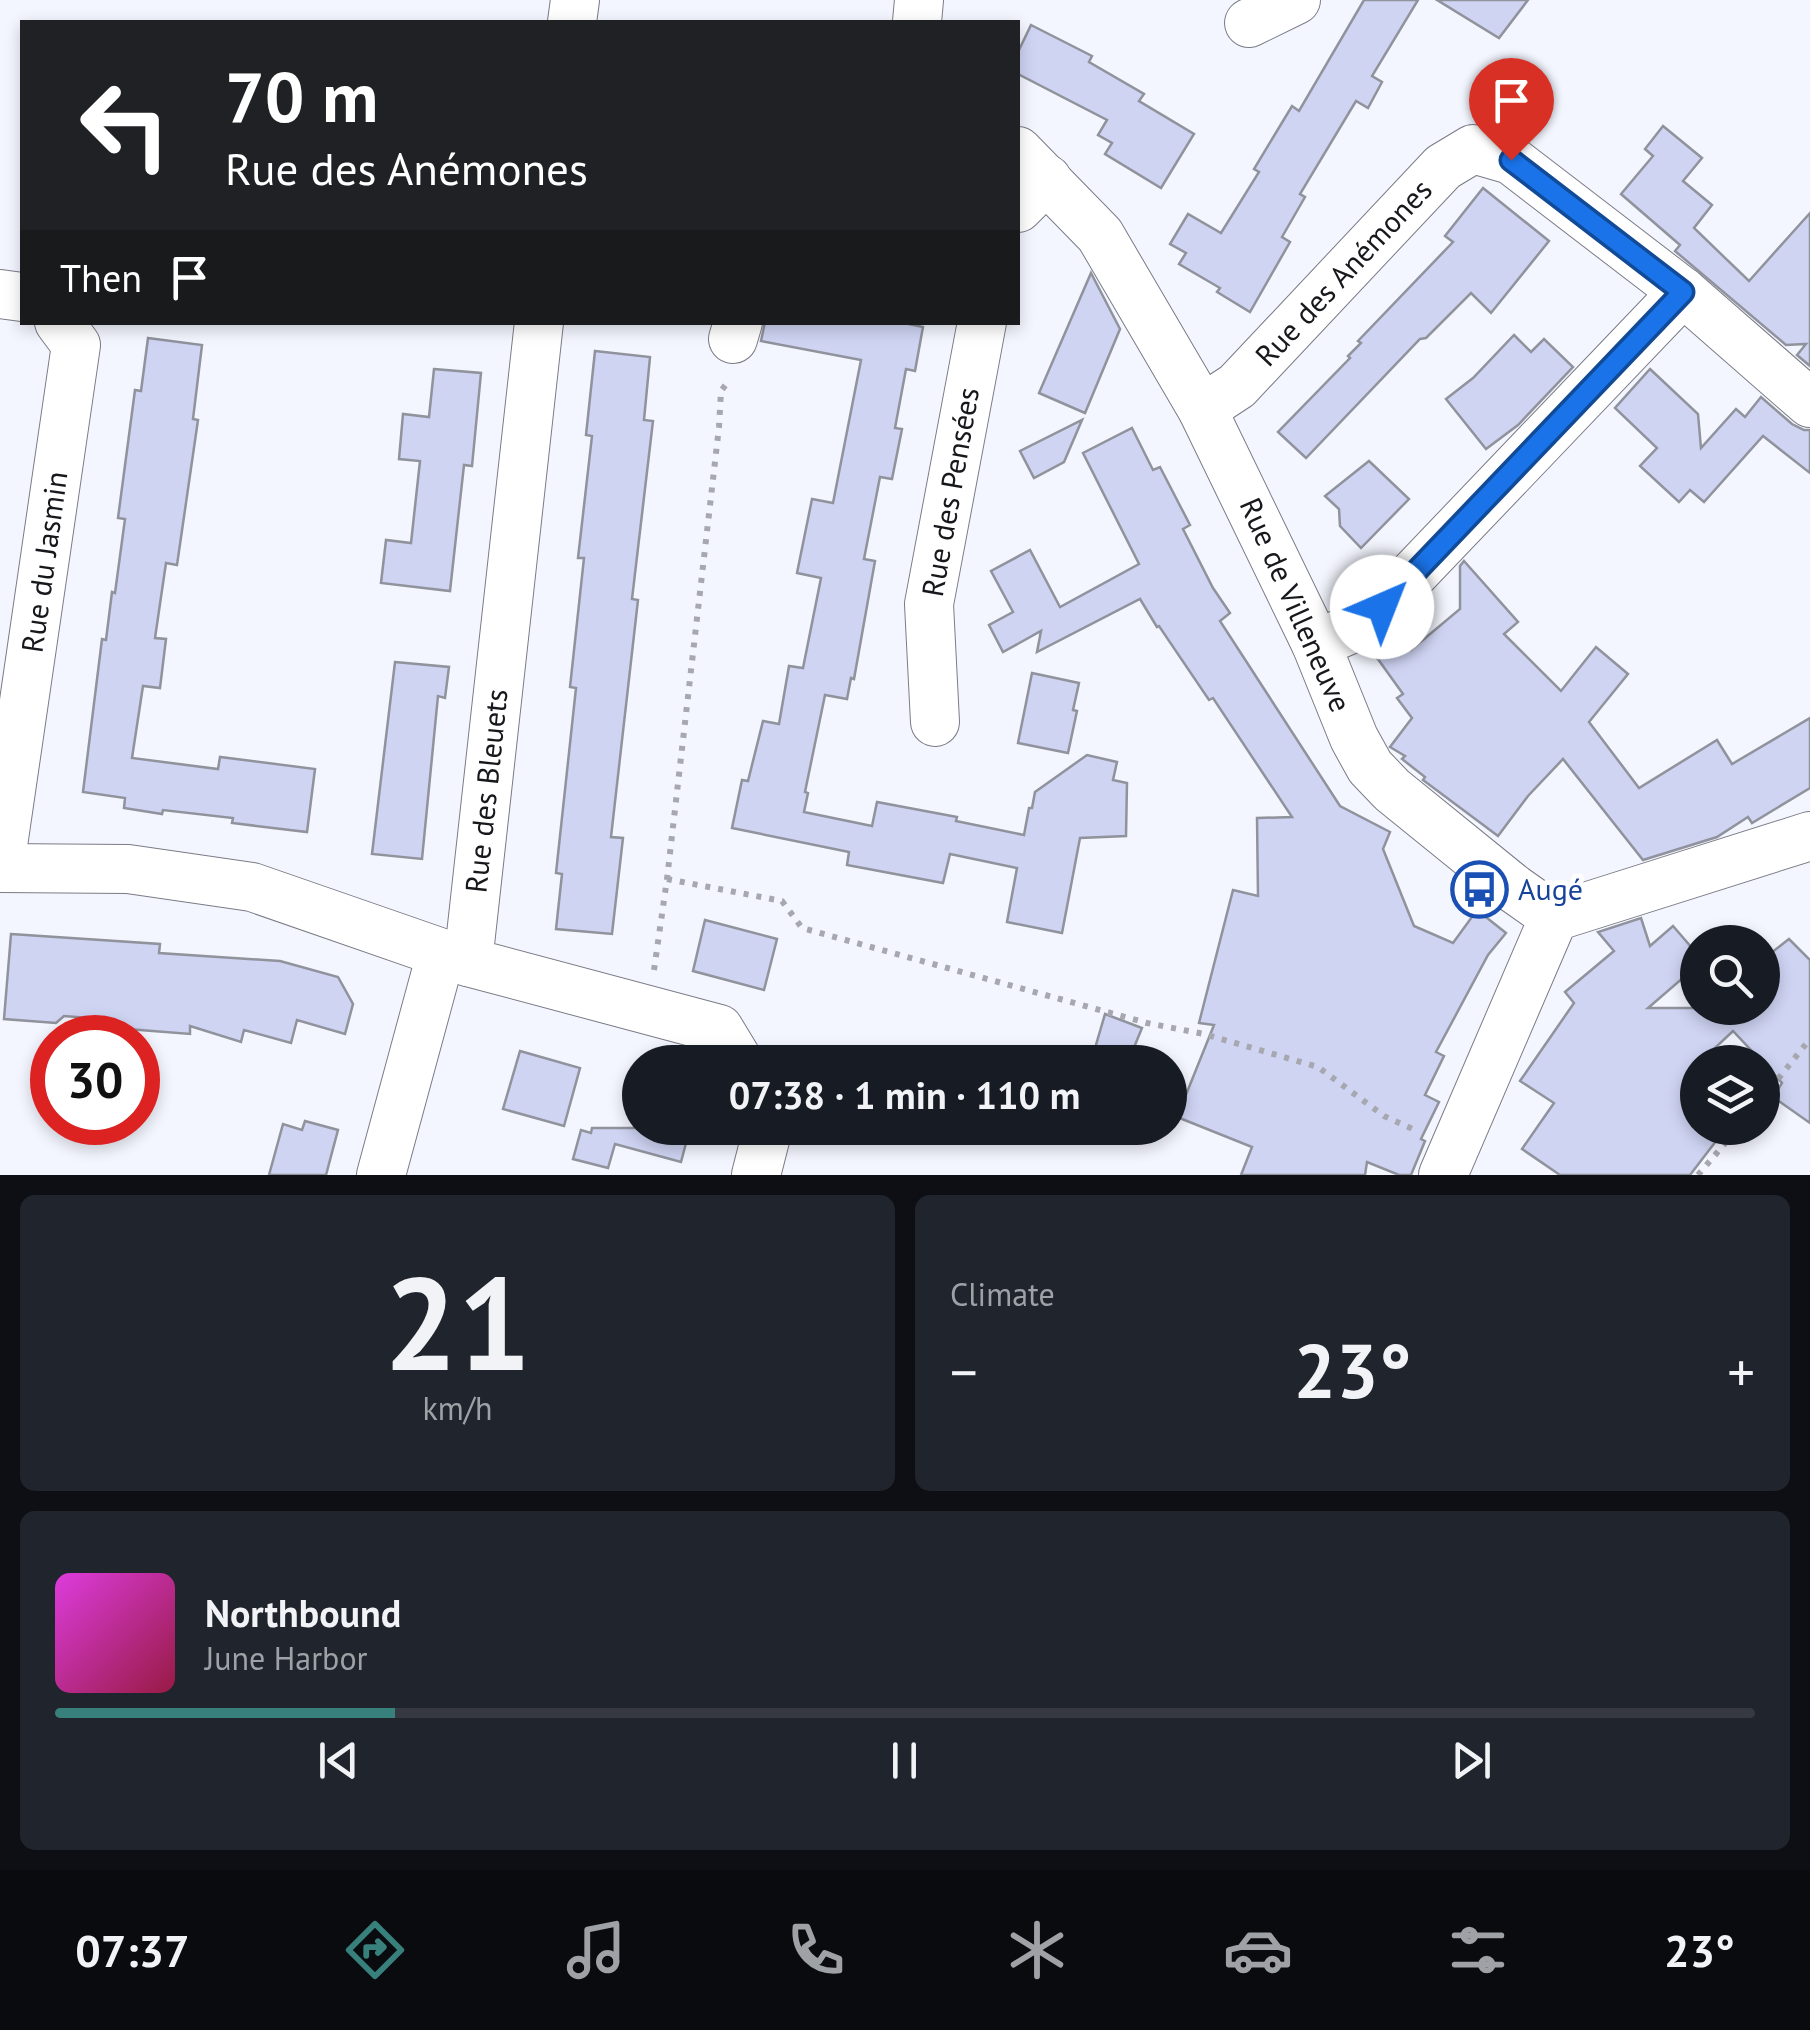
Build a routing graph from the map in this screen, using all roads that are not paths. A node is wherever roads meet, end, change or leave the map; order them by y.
1 (1296, 0) edge
2 (1249, 24) dead end
3 (1027, 180) edge
4 (1683, 292) junction
5 (61, 325) edge
6 (539, 325) edge
7 (981, 325) edge
8 (1810, 403) edge
9 (1202, 408) junction
10 (1316, 644) junction
11 (935, 722) dead end
12 (1810, 836) edge
13 (0, 867) edge
14 (1554, 917) junction
15 (455, 958) junction
16 (729, 1045) edge
17 (764, 1145) edge
18 (1453, 1165) edge
19 (381, 1175) edge
20 (756, 1175) edge

1 - 2 street
3 - 9 street, Rue de Villeneuve
4 - 8 street, Rue des Anémones
4 - 9 street, Rue des Anémones
4 - 10 street
5 - 13 street, Rue du Jasmin
6 - 15 street, Rue des Bleuets
7 - 11 street, Rue des Pensées
9 - 10 street, Rue de Villeneuve
10 - 14 street, Rue de Villeneuve
12 - 14 street
13 - 15 street
14 - 18 street
15 - 16 street
15 - 19 street, Rue des Bleuets
17 - 20 street

